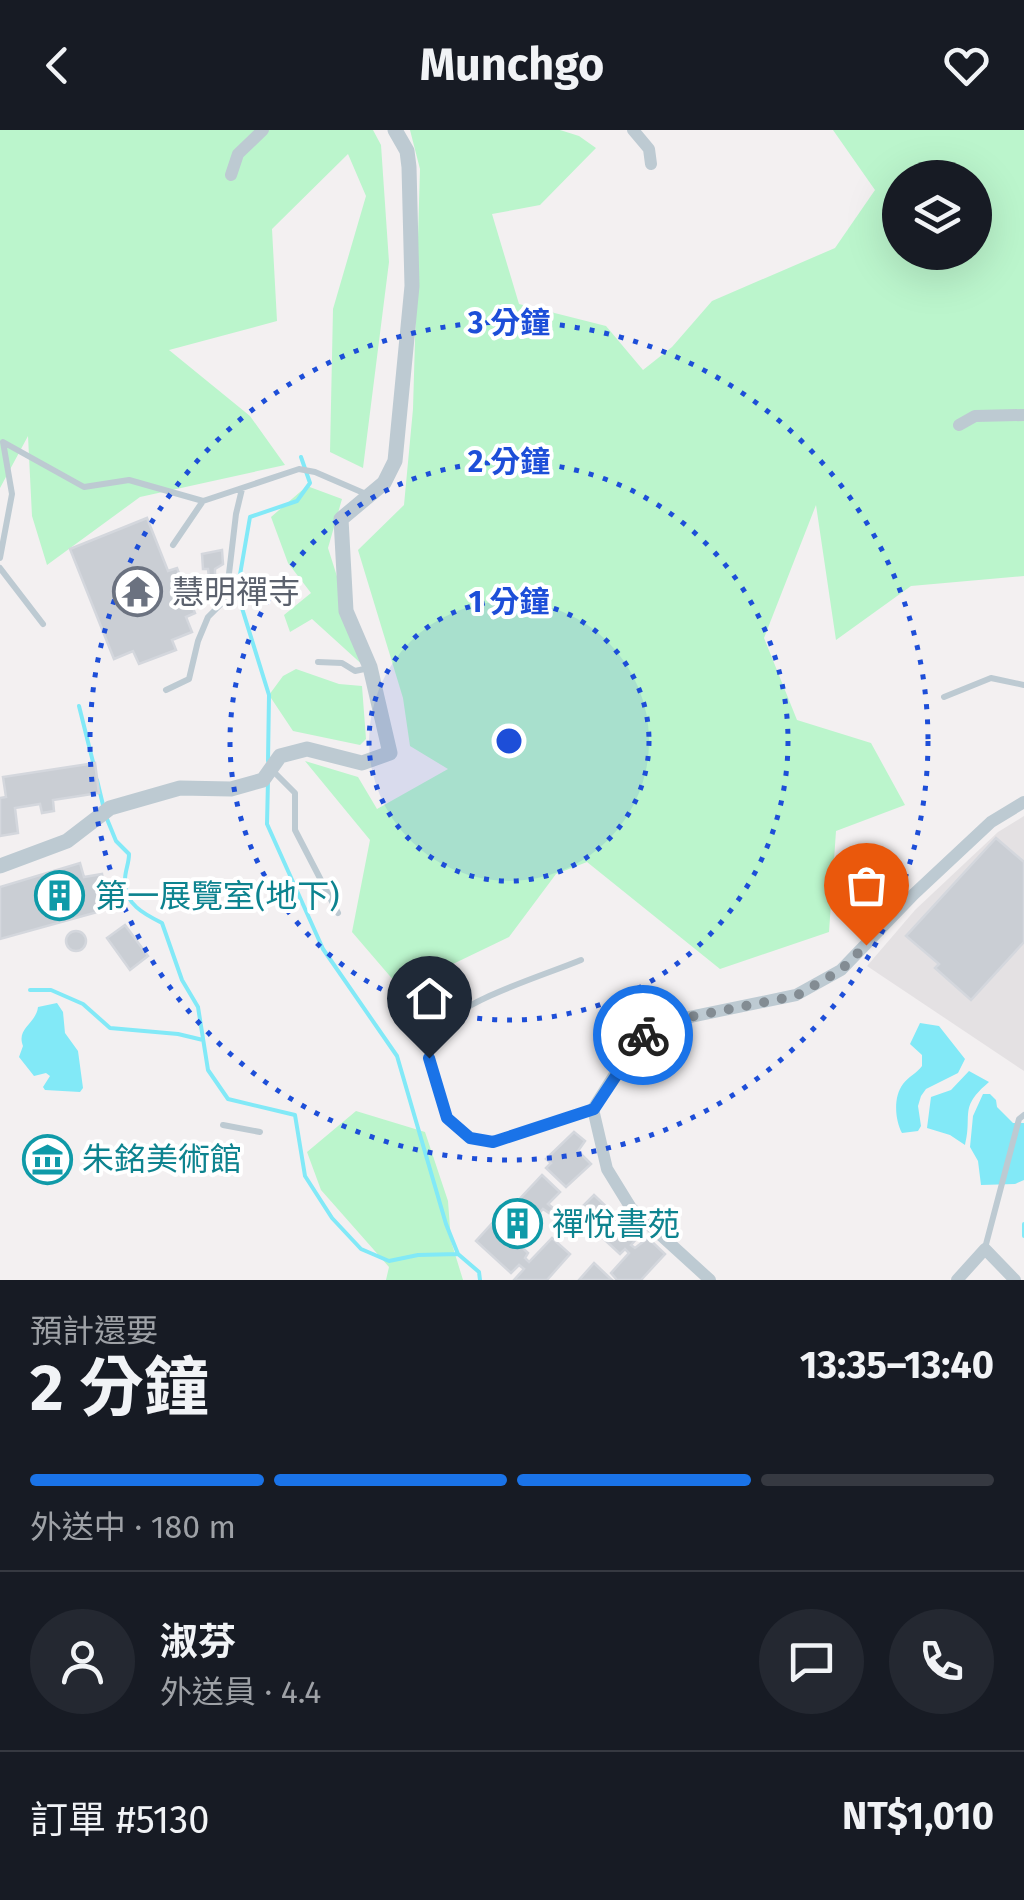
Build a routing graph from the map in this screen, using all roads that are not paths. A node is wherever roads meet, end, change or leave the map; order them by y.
1 (263, 130) edge
2 (395, 130) edge
3 (632, 130) edge
4 (651, 164) dead end
5 (231, 175) dead end
6 (1024, 415) edge
7 (959, 425) dead end
8 (242, 489) junction
9 (372, 496) junction
10 (203, 501) junction
11 (174, 545) dead end
12 (0, 558) edge
13 (0, 568) edge
14 (43, 624) dead end
15 (318, 662) dead end
16 (370, 667) junction
17 (1024, 685) edge
18 (166, 690) dead end
19 (944, 697) dead end
20 (271, 769) junction
21 (1024, 802) edge
22 (0, 866) edge
23 (338, 913) dead end
24 (581, 960) dead end
25 (594, 1109) junction
26 (1024, 1115) edge
27 (223, 1124) dead end
28 (260, 1132) dead end
29 (985, 1249) junction
30 (710, 1280) edge
31 (957, 1280) edge
32 (1014, 1280) edge

1 - 5 street
2 - 9 street
3 - 4 street
6 - 7 street
8 - 9 lane
8 - 10 lane
8 - 18 lane
9 - 16 street
10 - 11 lane
10 - 12 lane
13 - 14 lane
15 - 16 lane
16 - 20 street
17 - 19 lane
20 - 22 street
20 - 23 lane
21 - 25 street
24 - 25 lane
25 - 30 street
26 - 29 lane
27 - 28 lane
29 - 31 street
29 - 32 street

